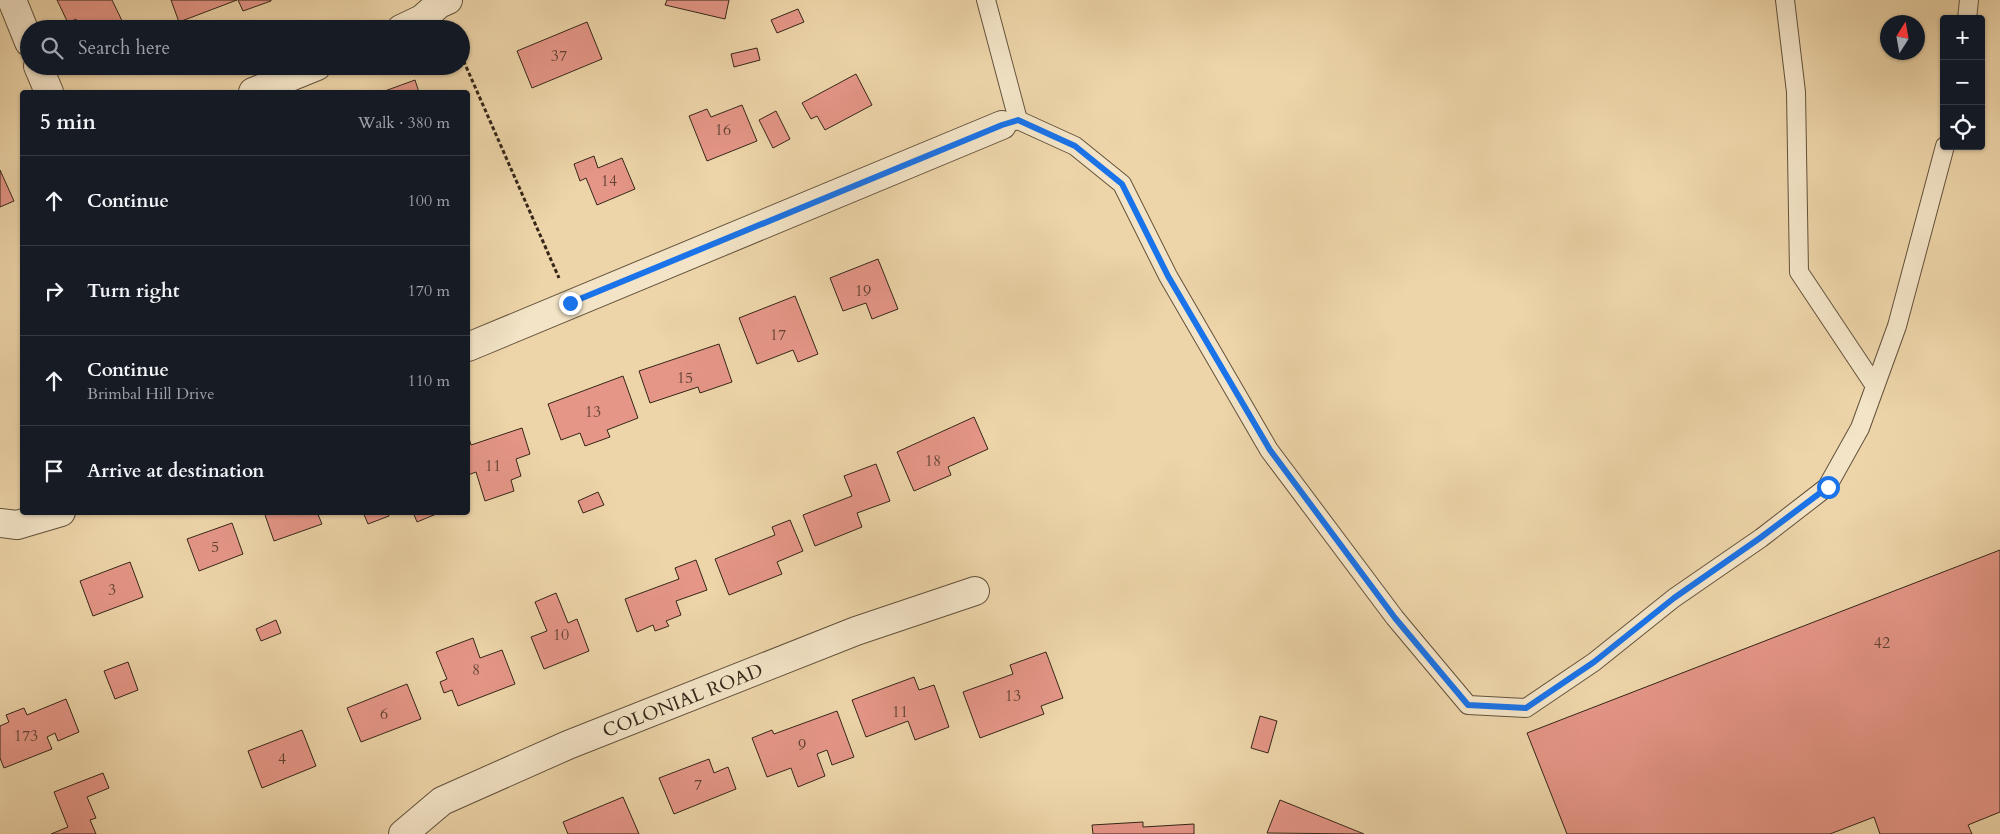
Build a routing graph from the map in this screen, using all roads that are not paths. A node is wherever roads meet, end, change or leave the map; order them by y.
1 (12, 0) edge
2 (986, 0) edge
3 (1784, 0) edge
4 (1969, 0) edge
5 (442, 1) edge
6 (1967, 15) edge
7 (20, 20) edge
8 (420, 20) edge
9 (42, 75) edge
10 (295, 75) edge
11 (48, 90) edge
12 (258, 90) edge
13 (1010, 122) junction
14 (1944, 150) edge
15 (470, 346) edge
16 (1875, 386) junction
17 (52, 515) edge
18 (6, 530) edge
19 (975, 591) dead end
20 (403, 834) edge

1 - 7 street
2 - 13 lane
3 - 16 lane
4 - 6 lane
5 - 8 street
9 - 11 street
10 - 12 street
13 - 15 street
13 - 16 lane
14 - 16 lane
17 - 18 street
19 - 20 street, COLONIAL ROAD

